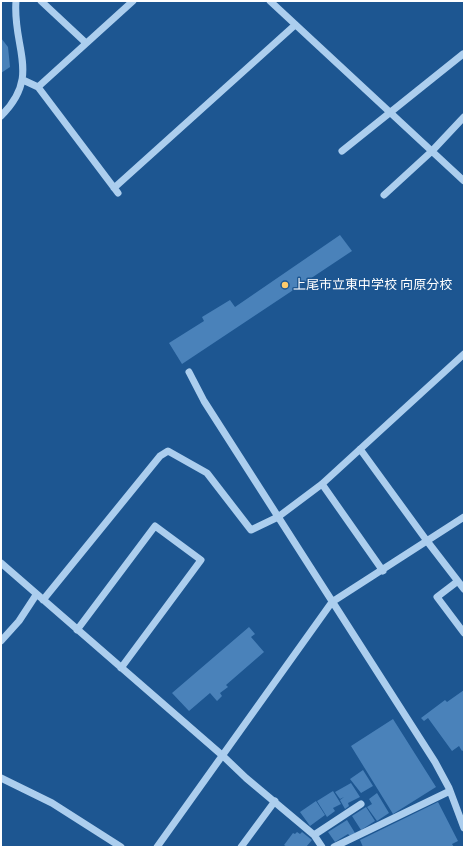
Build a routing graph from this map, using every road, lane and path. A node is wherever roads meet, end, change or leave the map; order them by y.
1 (16, 1) edge
2 (41, 1) edge
3 (120, 1) edge
4 (133, 1) edge
5 (270, 1) edge
6 (127, 7) junction
7 (295, 24) junction
8 (86, 43) junction
9 (463, 54) edge
10 (23, 80) junction
11 (38, 87) junction
12 (390, 113) junction
13 (1, 116) edge
14 (464, 117) edge
15 (342, 151) dead end
16 (432, 151) junction
17 (464, 181) edge
18 (384, 195) dead end
19 (464, 354) edge
20 (189, 372) dead end
21 (360, 449) junction
22 (322, 484) junction
23 (278, 517) junction
24 (464, 517) edge
25 (427, 541) junction
26 (1, 563) edge
27 (383, 571) junction
28 (458, 581) junction
29 (464, 589) edge
30 (36, 595) junction
31 (43, 600) junction
32 (332, 602) junction
33 (77, 630) junction
34 (464, 633) edge
35 (1, 641) edge
36 (121, 668) junction
37 (223, 756) junction
38 (1, 778) edge
39 (450, 791) junction
40 (275, 802) junction
41 (360, 804) dead end
42 (464, 828) edge
43 (314, 835) junction
44 (321, 846) edge
45 (121, 847) edge
46 (157, 847) edge
47 (241, 847) edge
48 (334, 847) edge

1 - 10 street
2 - 8 street
3 - 6 street
4 - 6 street
5 - 7 street
6 - 8 street
7 - 11 street
7 - 12 street
8 - 11 street
9 - 12 street
10 - 11 street
10 - 13 street
12 - 15 street
12 - 16 street
14 - 16 street
16 - 17 street
16 - 18 street
19 - 21 street
20 - 23 street
21 - 22 street
21 - 25 street
22 - 23 street
22 - 27 street
23 - 31 street
23 - 32 street
24 - 25 street
25 - 27 street
25 - 28 street
26 - 30 street
27 - 32 street
28 - 29 street
28 - 34 street
30 - 31 street
30 - 35 street
31 - 33 street
32 - 37 street
32 - 39 street
33 - 36 street
33 - 36 street
36 - 37 street
37 - 40 street
37 - 46 street
38 - 45 street
39 - 42 street
39 - 48 street
40 - 43 street
40 - 47 street
41 - 43 street
43 - 44 street

